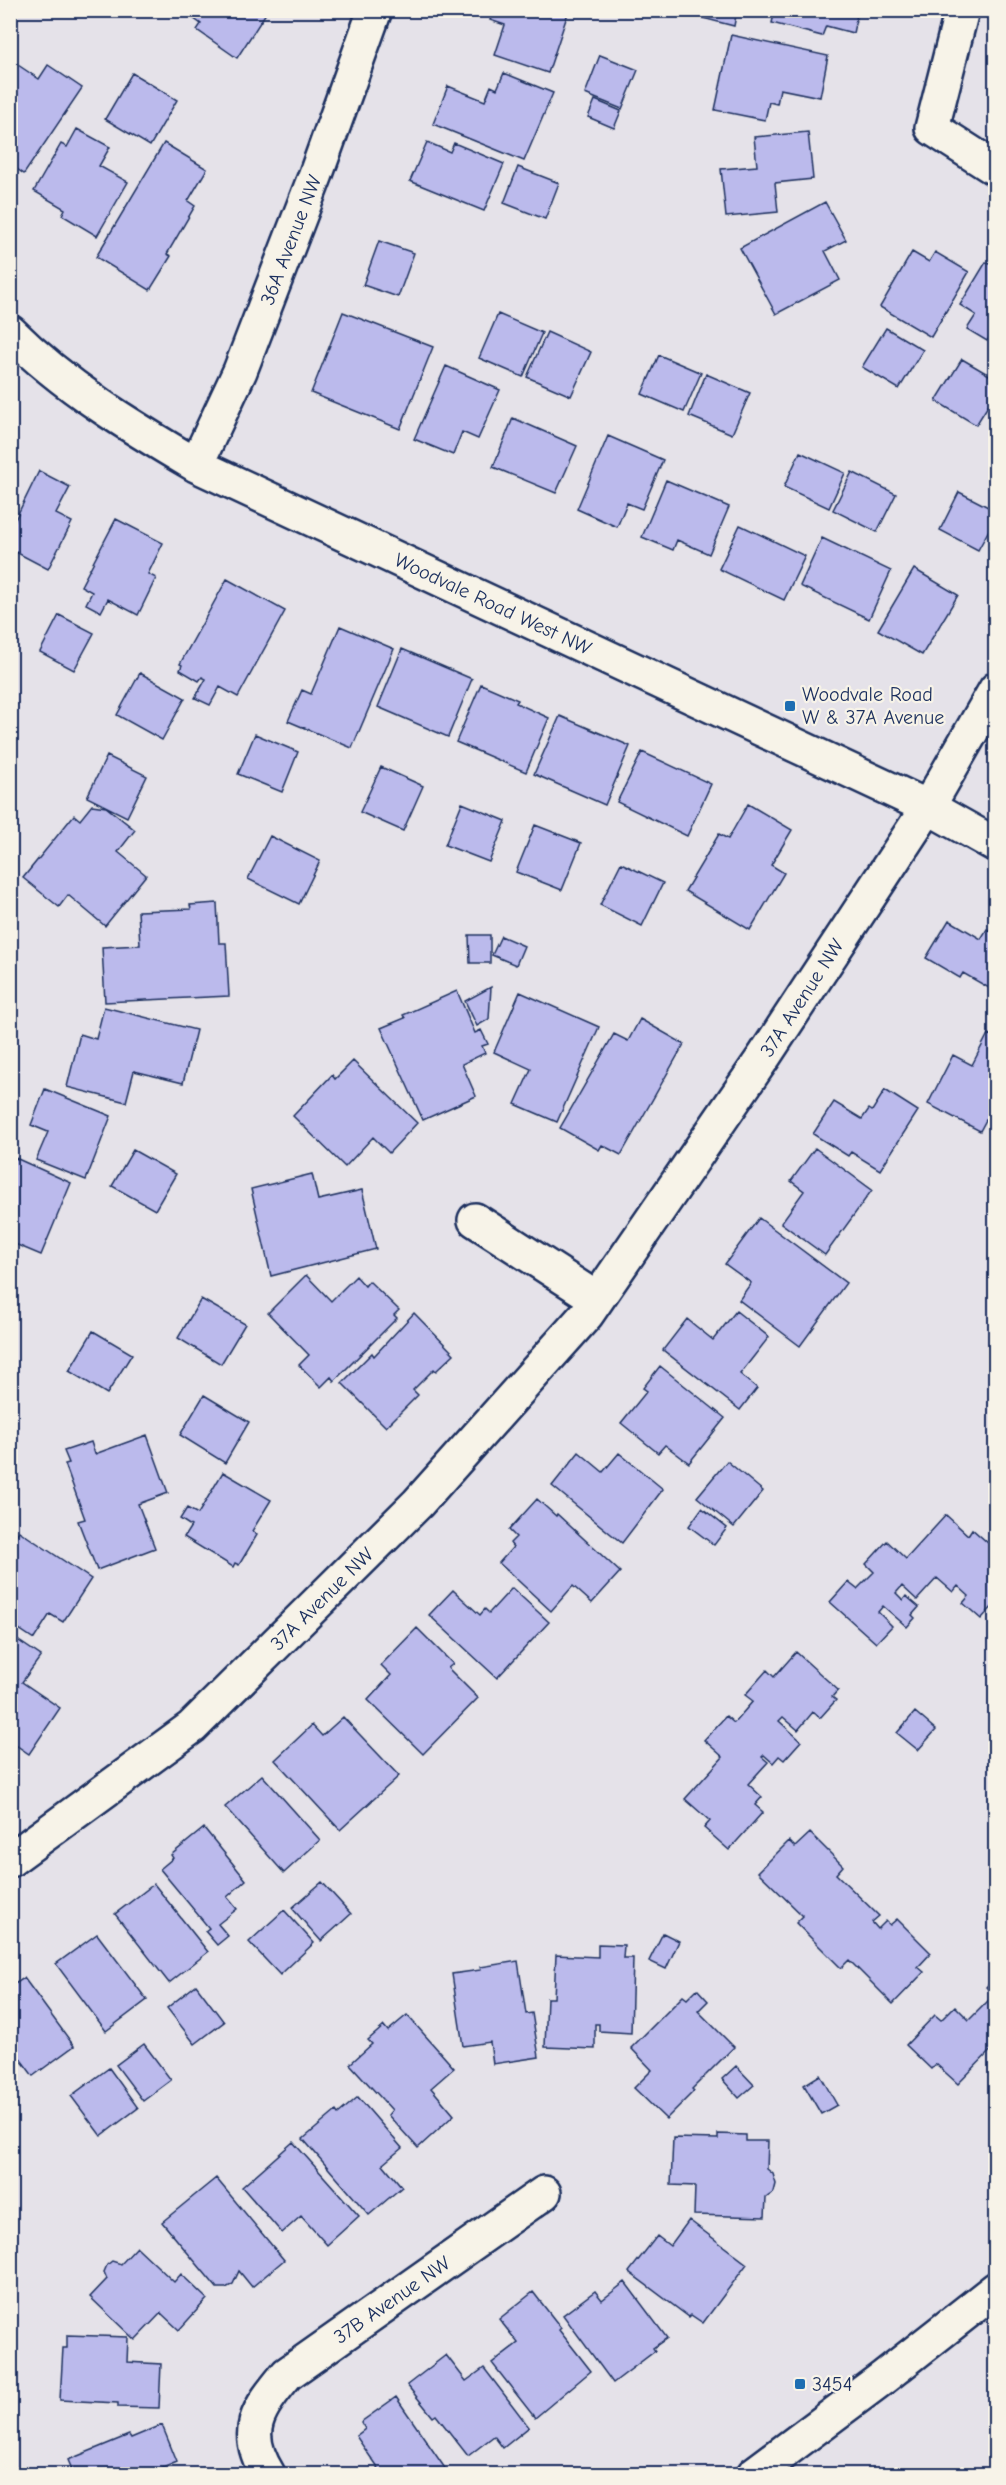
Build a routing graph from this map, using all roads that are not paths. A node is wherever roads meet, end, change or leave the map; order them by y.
1 (375, 10) edge
2 (962, 10) edge
3 (996, 169) edge
4 (10, 333) edge
5 (196, 465) junction
6 (996, 689) edge
7 (928, 807) junction
8 (996, 845) edge
9 (475, 1220) dead end
10 (597, 1299) junction
11 (10, 1860) edge
12 (544, 2193) dead end
13 (996, 2289) edge
14 (268, 2475) edge
15 (754, 2475) edge

1 - 5 street, 36A Avenue NW
2 - 3 street
4 - 5 street, Woodvale Road West NW
5 - 7 street, Woodvale Road West NW
6 - 7 street, 37A Avenue NW
7 - 8 street, Woodvale Road West NW
7 - 10 street, 37A Avenue NW
9 - 10 street
10 - 11 street, 37A Avenue NW
12 - 14 street, 37B Avenue NW
13 - 15 street

